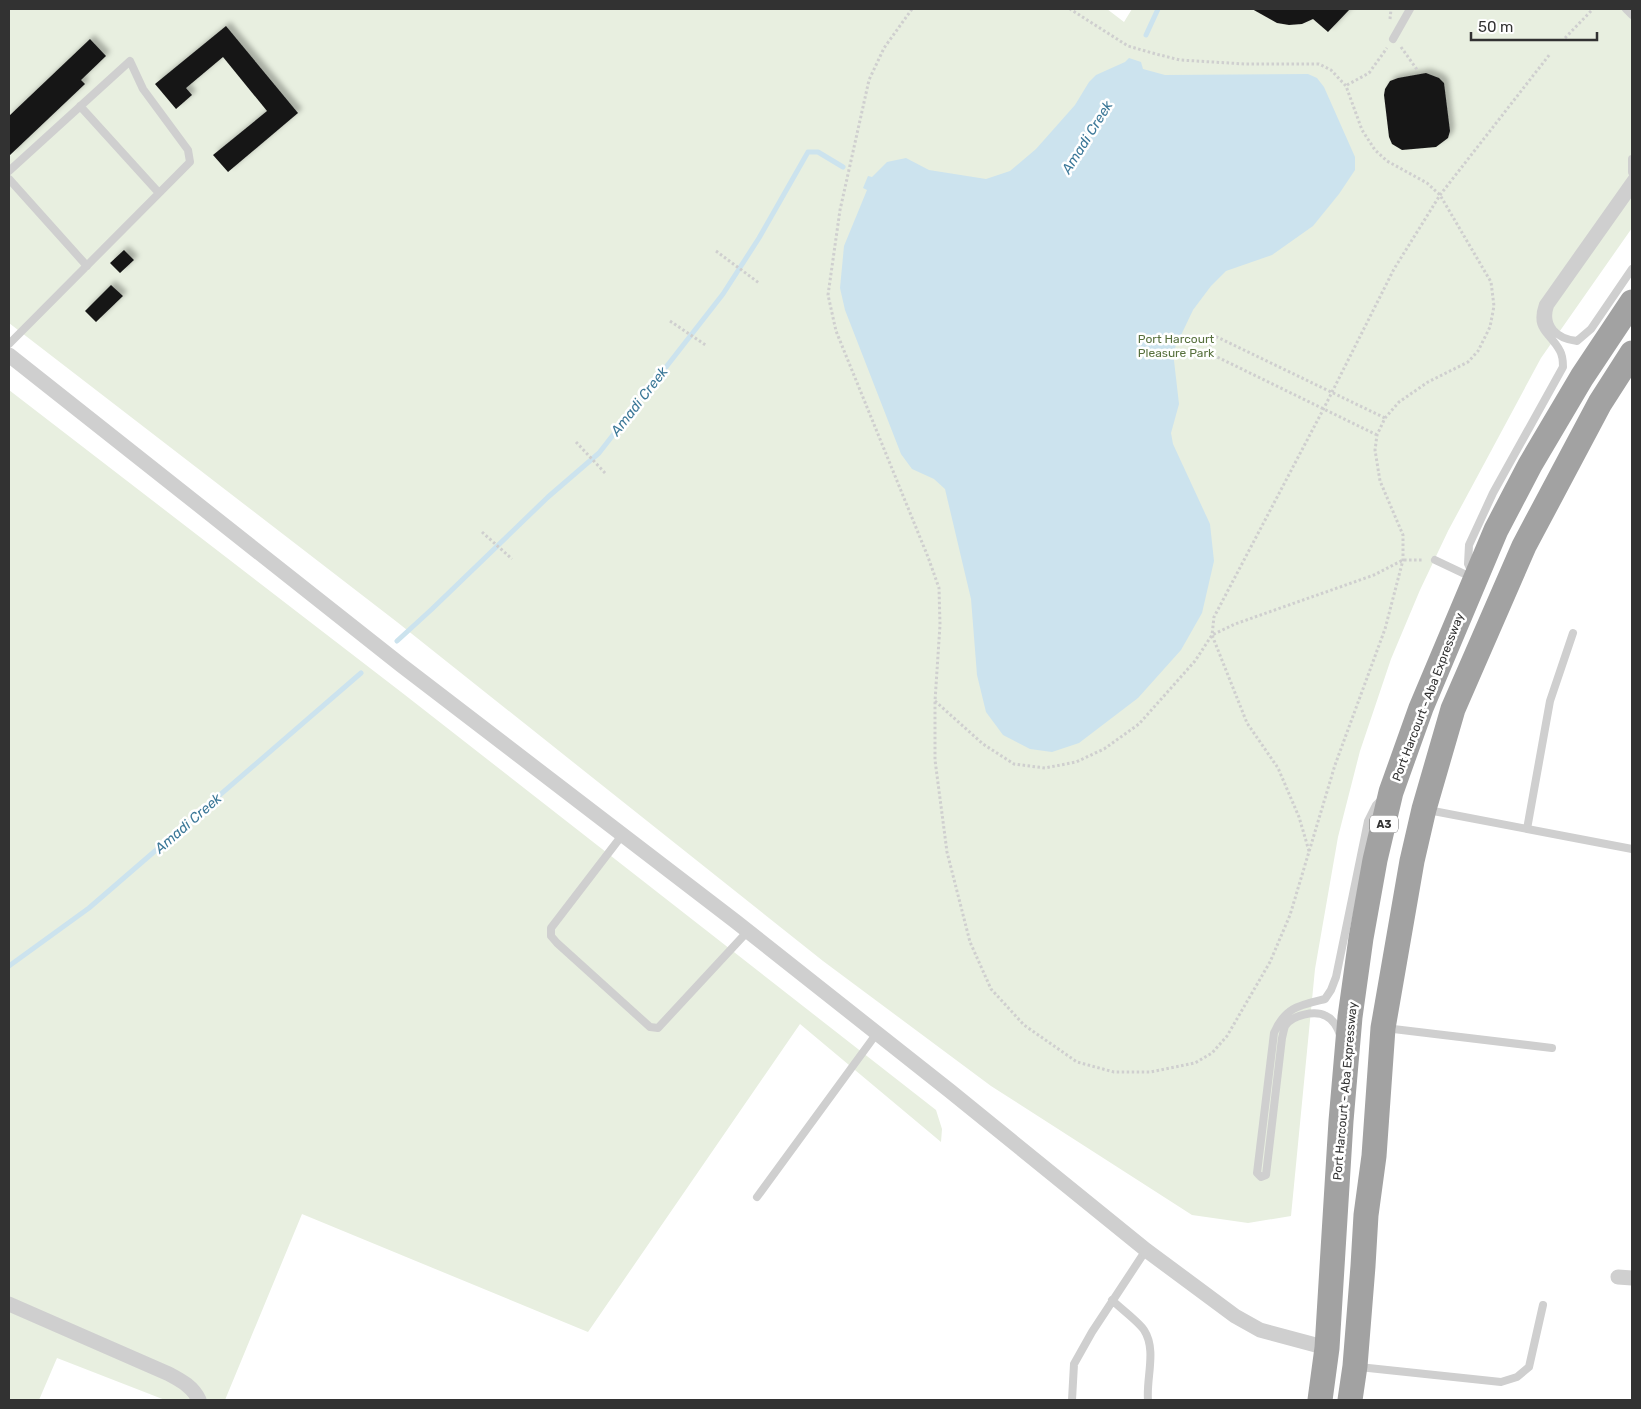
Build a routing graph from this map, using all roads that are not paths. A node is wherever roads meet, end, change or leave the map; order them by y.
1 (1410, 9) edge
2 (1626, 9) edge
3 (1632, 15) edge
4 (1393, 39) road end
5 (80, 106) junction
6 (1632, 159) edge
7 (9, 171) edge
8 (1632, 172) edge
9 (1632, 178) edge
10 (9, 179) edge
11 (1632, 190) edge
12 (159, 194) junction
13 (87, 266) junction
14 (1632, 269) edge
15 (1632, 302) edge
16 (9, 344) edge
17 (9, 355) edge
18 (1630, 360) edge
19 (1435, 560) road end
20 (1474, 578) junction
21 (1573, 633) dead end
22 (1393, 788) junction
23 (1424, 809) junction
24 (1527, 829) junction
25 (623, 834) junction
26 (1632, 849) edge
27 (748, 932) junction
28 (1383, 1028) junction
29 (877, 1033) junction
30 (1552, 1048) dead end
31 (1347, 1055) junction
32 (758, 1197) dead end
33 (1146, 1250) junction
34 (1112, 1300) junction
35 (9, 1304) edge
36 (1543, 1305) dead end
37 (1327, 1348) junction
38 (1355, 1366) junction
39 (199, 1400) edge
40 (1072, 1400) edge
41 (1148, 1400) edge
42 (1320, 1400) edge
43 (1350, 1400) edge

1 - 4 lane
2 - 3 lane
5 - 7 lane
5 - 12 lane
5 - 12 lane
6 - 8 lane
9 - 20 lane
10 - 13 lane
11 - 14 lane
12 - 13 lane
13 - 16 lane
15 - 20 highway, Port Harcourt - Aba Expressway / A3
17 - 25 street
18 - 23 highway
19 - 20 lane
20 - 22 highway, Port Harcourt - Aba Expressway / A3
21 - 24 lane
22 - 31 highway, Port Harcourt - Aba Expressway / A3
22 - 31 lane
23 - 24 lane
23 - 28 highway
24 - 26 lane
25 - 27 street
25 - 27 lane
27 - 29 street
28 - 30 lane
28 - 38 highway
29 - 32 lane
29 - 33 street
31 - 37 highway, Port Harcourt - Aba Expressway / A3
33 - 34 lane
33 - 37 street
34 - 40 lane
34 - 41 lane
35 - 39 street
36 - 38 lane
37 - 42 highway, Port Harcourt - Aba Expressway / A3
38 - 43 highway

